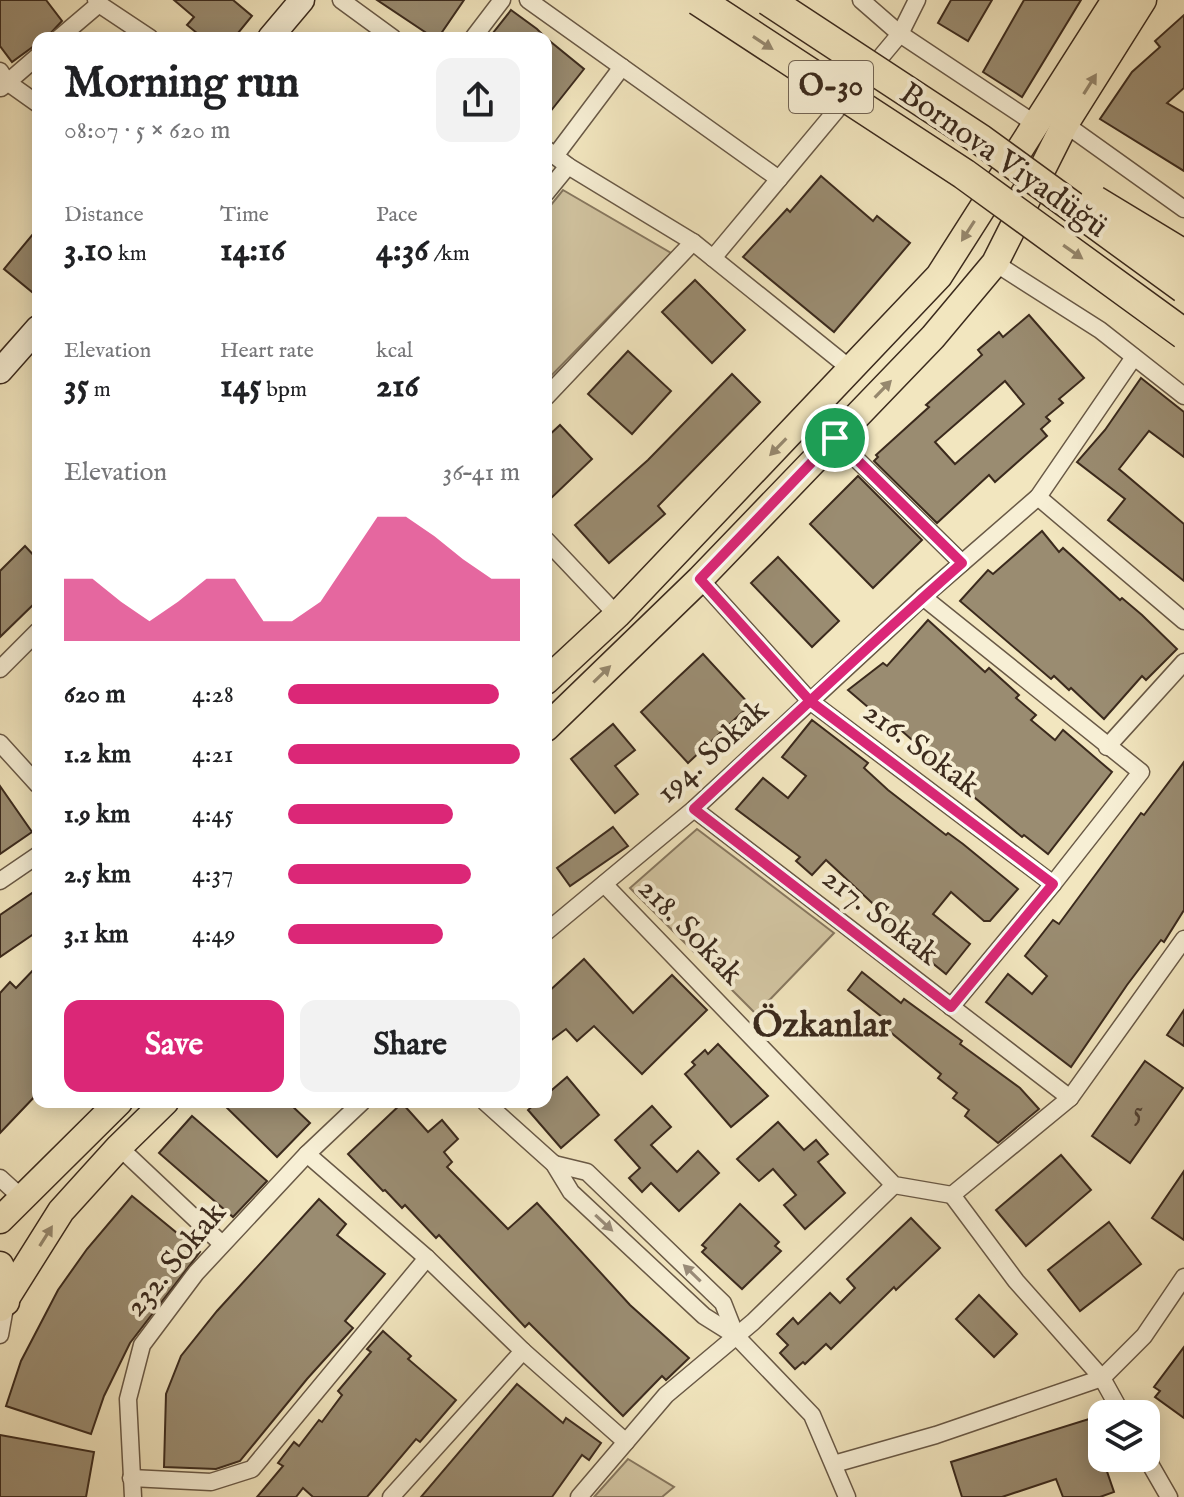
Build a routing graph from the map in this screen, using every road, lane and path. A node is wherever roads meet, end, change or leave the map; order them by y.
1 (302, 0) edge
2 (341, 0) edge
3 (502, 0) edge
4 (528, 0) edge
5 (698, 0) edge
6 (768, 0) edge
7 (861, 0) edge
8 (917, 0) edge
9 (1115, 0) edge
10 (1143, 0) edge
11 (98, 2) edge
12 (66, 32) edge
13 (141, 32) edge
14 (275, 32) edge
15 (385, 32) edge
16 (478, 32) edge
17 (900, 34) junction
18 (32, 60) edge
19 (622, 67) junction
20 (2, 81) edge
21 (32, 100) edge
22 (1065, 124) junction
23 (1037, 125) junction
24 (981, 140) junction
25 (557, 157) edge
26 (779, 179) junction
27 (1184, 209) edge
28 (693, 242) junction
29 (1184, 255) edge
30 (713, 258) junction
31 (995, 263) junction
32 (1184, 288) edge
33 (1184, 334) edge
34 (32, 335) edge
35 (1134, 357) junction
36 (852, 370) junction
37 (0, 371) edge
38 (552, 391) edge
39 (1184, 396) edge
40 (835, 438) junction
41 (1038, 497) junction
42 (552, 546) edge
43 (962, 563) junction
44 (700, 579) junction
45 (923, 597) junction
46 (617, 615) junction
47 (1184, 621) edge
48 (32, 637) edge
49 (1184, 662) edge
50 (0, 669) edge
51 (552, 675) edge
52 (810, 701) junction
53 (552, 722) edge
54 (0, 743) edge
55 (1107, 747) junction
56 (32, 778) edge
57 (694, 809) junction
58 (32, 859) edge
59 (0, 881) edge
60 (604, 884) junction
61 (1053, 884) junction
62 (552, 927) edge
63 (1184, 939) edge
64 (951, 1007) junction
65 (1070, 1098) junction
66 (113, 1108) edge
67 (159, 1108) edge
68 (356, 1108) edge
69 (492, 1108) edge
70 (119, 1147) junction
71 (307, 1154) junction
72 (554, 1164) junction
73 (0, 1178) edge
74 (894, 1185) junction
75 (952, 1195) junction
76 (22, 1198) junction
77 (0, 1220) edge
78 (222, 1244) junction
79 (427, 1258) junction
80 (0, 1265) edge
81 (1184, 1277) edge
82 (3, 1305) edge
83 (0, 1335) edge
84 (736, 1336) junction
85 (523, 1351) junction
86 (1102, 1378) junction
87 (1114, 1400) edge
88 (626, 1442) junction
89 (834, 1464) junction
90 (1155, 1472) edge
91 (131, 1478) junction
92 (133, 1497) edge
93 (391, 1497) edge
94 (579, 1497) edge
95 (847, 1497) edge
96 (1169, 1497) edge

1 - 14 main road
2 - 15 street
3 - 16 street
4 - 19 street
5 -> 33 highway, Bornova Viyadüğü / O-30, bridge
6 - 24 highway, Bornova Viyadüğü / O-30, bridge
7 - 17 street
8 - 17 street
9 - 23 main road
22 -> 10 main road
11 - 12 street
11 - 13 street
17 - 23 street
17 - 26 street
18 - 20 street
19 - 25 street
19 - 26 street
20 - 21 street
22 - 27 street
22 - 31 main road
23 -> 36 main road
24 - 29 highway, bridge
24 - 32 highway, Bornova Viyadüğü / O-30, bridge
25 - 28 street
26 - 30 street
28 - 30 street
28 - 38 street
30 - 36 street
31 - 35 street
40 -> 31 main road
34 - 37 main road
35 - 39 street
35 - 41 street, 194. Sokak
36 -> 46 main road
40 - 43 street
40 - 44 main road
41 - 43 street, 194. Sokak
41 - 47 street
42 - 46 street
43 - 45 street, 194. Sokak
44 - 52 street, 216. Sokak
53 -> 44 main road
45 - 52 street, 194. Sokak
45 - 55 street
46 - 51 main road
48 - 50 street
49 - 55 street
52 - 57 street, 194. Sokak
52 - 61 street, 216. Sokak
54 - 56 street
55 - 61 street
57 - 60 street, 194. Sokak
57 - 64 street, 217. Sokak
58 - 59 street
60 - 62 street, 194. Sokak
60 - 74 street, 218. Sokak
61 - 64 street
63 - 65 street
64 - 65 street, 217. Sokak
65 - 75 street
66 - 76 main road
67 - 70 main road
68 - 71 street, 232. Sokak
69 - 72 street
70 - 78 street
82 -> 70 main road
71 - 78 street, 232. Sokak
71 - 79 street
72 -> 84 street
84 -> 72 street
73 - 76 street
74 - 75 street
74 - 84 street
75 - 86 street
76 - 77 main road
78 - 91 street, 232. Sokak
79 - 85 street
79 - 91 street
80 - 82 main road
81 - 86 street
82 - 83 street
84 - 88 street
84 - 89 street
85 - 88 street
85 - 93 street
86 - 87 street
86 - 89 street
88 - 94 street
89 - 95 street
90 - 96 street
91 - 92 street, 232. Sokak

